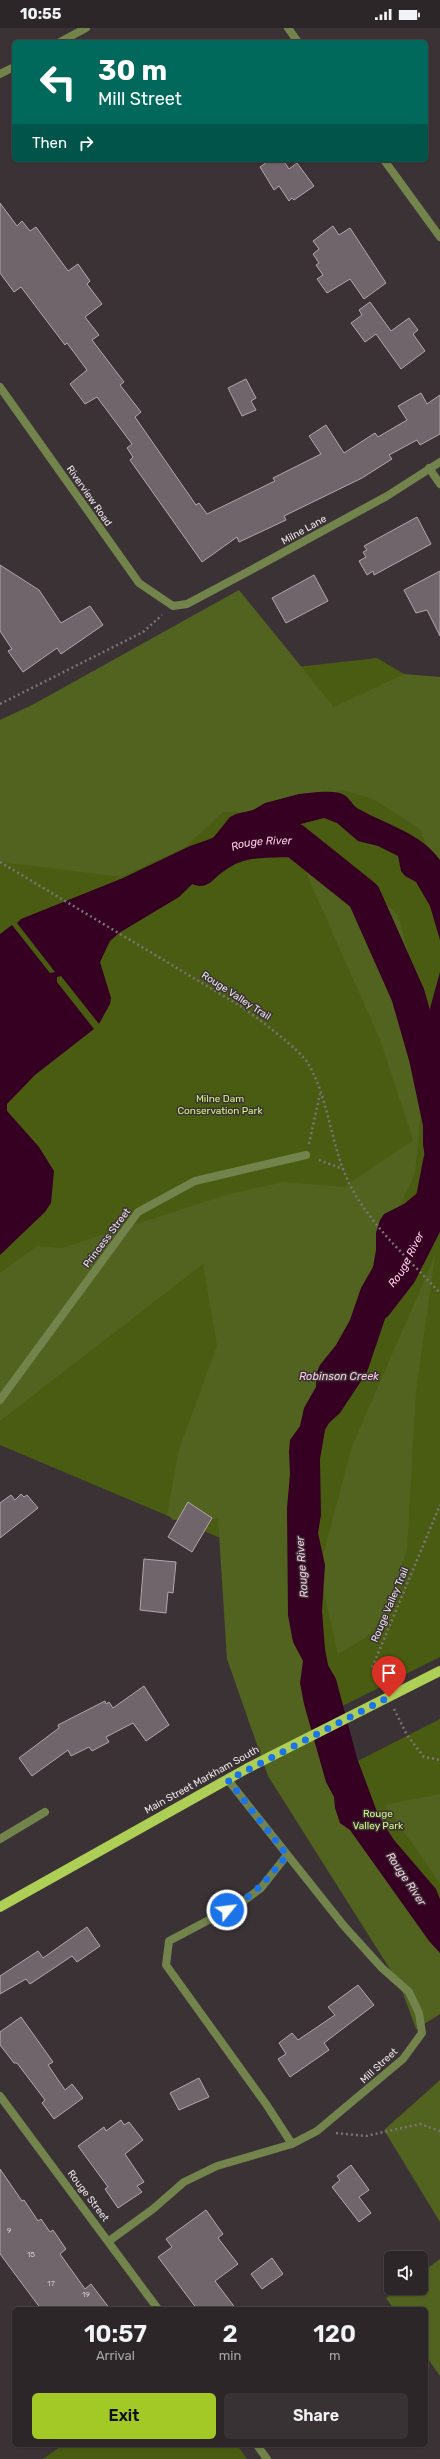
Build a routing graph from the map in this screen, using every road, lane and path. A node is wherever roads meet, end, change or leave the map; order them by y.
1 (86, 28) edge
2 (288, 28) edge
3 (64, 40) edge
4 (297, 40) edge
5 (12, 68) edge
6 (0, 74) edge
7 (385, 162) edge
8 (440, 237) edge
9 (0, 388) edge
10 (440, 462) edge
11 (430, 468) junction
12 (440, 484) edge
13 (173, 606) junction
14 (0, 704) edge
15 (0, 862) edge
16 (321, 1094) junction
17 (306, 1155) junction
18 (343, 1168) junction
19 (440, 1293) edge
20 (0, 1400) edge
21 (440, 1505) edge
22 (436, 1673) edge
23 (383, 1688) dead end
24 (393, 1708) dead end
25 (440, 1760) edge
26 (228, 1780) junction
27 (46, 1812) dead end
28 (0, 1839) edge
29 (287, 1855) junction
30 (0, 1907) edge
31 (0, 2096) edge
32 (317, 2131) junction
33 (440, 2131) edge
34 (292, 2144) junction
35 (109, 2240) junction
36 (157, 2307) edge
37 (258, 2447) edge
38 (267, 2459) edge

1 - 3 street
2 - 4 street
5 - 6 street
7 - 8 street
9 - 13 street, Riverview Road
10 - 11 street, Milne Lane
11 - 12 street
11 - 13 street, Milne Lane
13 - 14 path
15 - 16 path, Rouge Valley Trail
16 - 17 path
16 - 18 path, Rouge Valley Trail
17 - 18 path
17 - 20 street, Princess Street
18 - 19 path, Rouge Valley Trail
21 - 23 path, Rouge Valley Trail
22 - 26 main road, Main Street Markham South
24 - 25 path
26 - 29 street, Mill Street
26 - 30 main road, Main Street Markham South
27 - 28 street
29 - 32 street, Mill Street
29 - 34 street
31 - 35 street, Rouge Street
32 - 33 path
32 - 34 street, Mill Street
34 - 35 street, Mill Street
35 - 36 street, Rouge Street
37 - 38 street

